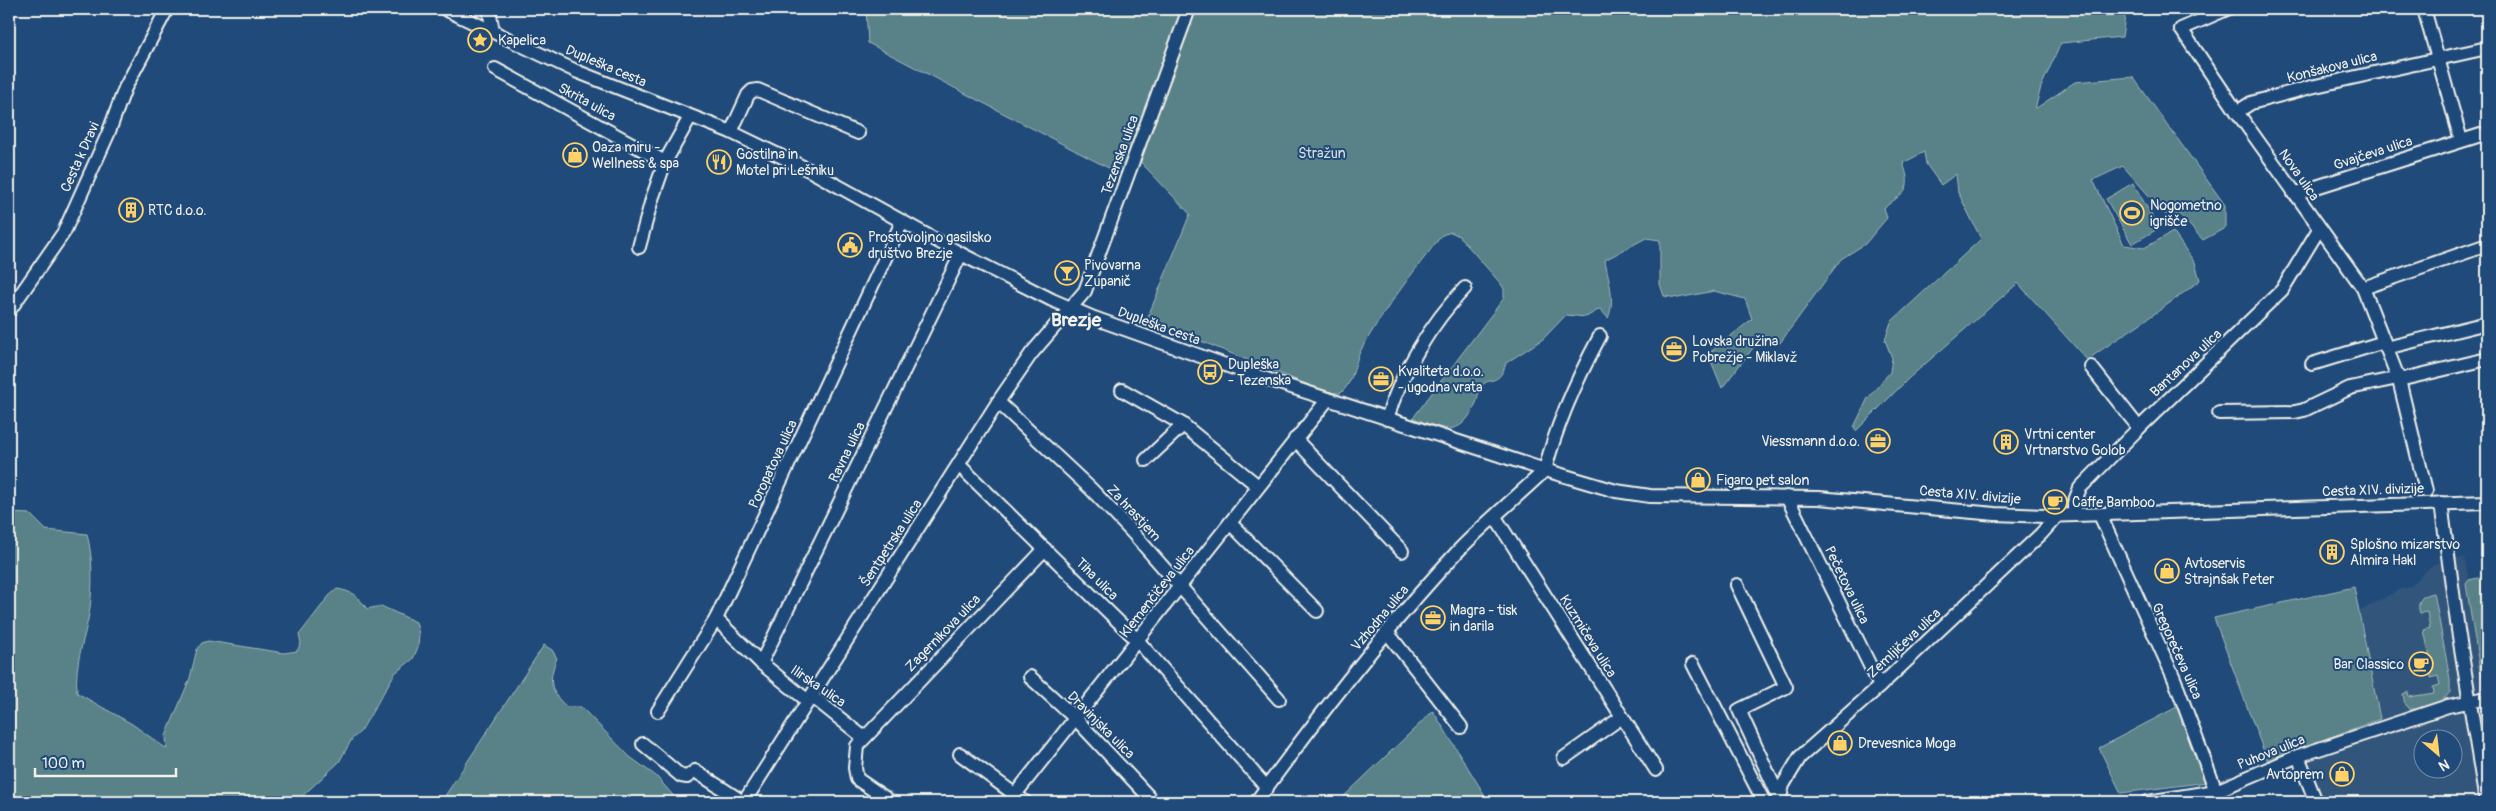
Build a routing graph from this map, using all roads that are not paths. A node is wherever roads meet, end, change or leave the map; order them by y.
1 (167, 9) edge
2 (445, 9) edge
3 (488, 9) edge
4 (1189, 9) edge
5 (2227, 9) edge
6 (2424, 9) edge
7 (492, 32) junction
8 (2487, 48) edge
9 (2437, 58) junction
10 (495, 69) dead end
11 (2237, 112) junction
12 (690, 117) junction
13 (731, 132) junction
14 (858, 133) dead end
15 (2487, 133) edge
16 (2461, 140) junction
17 (665, 162) junction
18 (2294, 194) junction
19 (902, 222) junction
20 (2319, 229) junction
21 (2487, 245) edge
22 (639, 247) dead end
23 (961, 254) junction
24 (1465, 288) dead end
25 (2363, 288) junction
26 (1073, 308) junction
27 (9, 311) edge
28 (2487, 324) edge
29 (1600, 336) dead end
30 (2385, 345) junction
31 (2487, 359) edge
32 (2312, 364) dead end
33 (2091, 368) dead end
34 (2398, 379) junction
35 (1122, 390) dead end
36 (1328, 399) junction
37 (998, 402) junction
38 (2219, 413) dead end
39 (1387, 419) junction
40 (1184, 424) junction
41 (2139, 428) junction
42 (1295, 439) junction
43 (1146, 460) dead end
44 (959, 465) junction
45 (1545, 470) junction
46 (1258, 486) junction
47 (2426, 491) dead end
48 (1787, 497) junction
49 (2441, 502) junction
50 (2487, 502) edge
51 (2058, 515) junction
52 (2100, 515) junction
53 (2074, 516) junction
54 (1495, 517) junction
55 (1230, 523) junction
56 (1045, 549) junction
57 (1402, 552) dead end
58 (1737, 585) dead end
59 (1181, 586) junction
60 (1317, 611) dead end
61 (716, 620) junction
62 (1387, 632) junction
63 (1138, 641) junction
64 (761, 663) junction
65 (1693, 664) dead end
66 (1030, 677) dead end
67 (1880, 686) junction
68 (2487, 698) edge
69 (809, 699) junction
70 (1279, 699) dead end
71 (2470, 702) junction
72 (658, 711) dead end
73 (1622, 717) junction
74 (1075, 718) junction
75 (1460, 727) dead end
76 (863, 737) junction
77 (643, 744) dead end
78 (960, 754) dead end
79 (2298, 756) junction
80 (1564, 758) dead end
81 (1656, 770) dead end
82 (1267, 788) junction
83 (1149, 797) dead end
84 (2218, 797) edge
85 (1016, 800) edge
86 (1779, 800) edge
87 (744, 802) edge
88 (891, 802) edge
89 (1256, 802) edge
90 (1764, 802) edge
91 (2148, 802) edge
92 (2316, 802) edge
93 (2486, 802) edge

1 - 27 street, Cesta k Dravi
2 - 7 street, Dupleška cesta
3 - 7 street
4 - 26 street, Tezenska ulica
5 - 11 street, Nova ulica
6 - 9 street
7 - 12 street, Dupleška cesta
8 - 9 street, Konšakova ulica
9 - 11 street, Konšakova ulica
9 - 16 street
10 - 17 street, Skrita ulica
11 - 18 street, Nova ulica
12 - 13 street, Dupleška cesta
12 - 17 street
13 - 14 street
13 - 19 street, Dupleška cesta
15 - 16 street, Gvajčeva ulica
16 - 18 street, Gvajčeva ulica
17 - 22 street
18 - 20 street, Nova ulica
19 - 23 street, Dupleška cesta
19 - 61 street, Poropatova ulica
20 - 25 street, Nova ulica
20 - 41 street, Bantanova ulica
21 - 25 street
23 - 26 street, Dupleška cesta
23 - 64 street, Ravna ulica
24 - 39 street
25 - 30 street, Nova ulica
26 - 36 street, Dupleška cesta
26 - 37 street, Šentpetrska ulica
28 - 30 street
29 - 45 street
30 - 32 street
30 - 34 street, Nova ulica
31 - 34 street
33 - 41 street
34 - 38 street
34 - 47 street, Nova ulica
35 - 40 street
36 - 39 street, Dupleška cesta
36 - 42 street, Klemenčičeva ulica
37 - 44 street, Šentpetrska ulica
37 - 59 street, Za hrastjem
39 - 45 street, Dupleška cesta
40 - 43 street
40 - 46 street
41 - 53 street, Bantanova ulica
42 - 46 street, Klemenčičeva ulica
42 - 57 street
44 - 56 street, Tiha ulica
44 - 69 street, Šentpetrska ulica
45 - 48 street, Cesta XIV. divizije
45 - 54 street, Vzhodna ulica
46 - 55 street, Klemenčičeva ulica
48 - 51 street, Cesta XIV. divizije
48 - 67 street, Pečetova ulica
49 - 50 street, Cesta XIV. divizije
49 - 52 street, Cesta XIV. divizije
49 - 71 street
51 - 53 street, Cesta XIV. divizije
51 - 67 street, Zemljičeva ulica
52 - 53 street, Cesta XIV. divizije
52 - 84 street, Gregorečeva ulica
54 - 62 street, Vzhodna ulica
54 - 73 street, Kuzmičeva ulica
55 - 59 street, Klemenčičeva ulica
55 - 60 street
56 - 63 street, Tiha ulica
56 - 76 street, Zagernikova ulica
58 - 86 street, Zemljičeva ulica
59 - 63 street, Klemenčičeva ulica
59 - 70 street, Za hrastjem
61 - 64 street, Ilirska ulica
61 - 72 street, Poropatova ulica
62 - 75 street
62 - 82 street, Vzhodna ulica
63 - 74 street, Klemenčičeva ulica
63 - 82 street, Tiha ulica
64 - 69 street, Ilirska ulica
65 - 90 street
66 - 74 street, Dravinjska ulica
67 - 86 street, Zemljičeva ulica
68 - 71 street, Puhova ulica
69 - 76 street, Ilirska ulica
69 - 87 street, Šentpetrska ulica
71 - 79 street, Puhova ulica
71 - 93 street
73 - 80 street
73 - 81 street, Kuzmičeva ulica
74 - 83 street, Dravinjska ulica
74 - 85 street, Klemenčičeva ulica
76 - 88 street
77 - 87 street
78 - 85 street
79 - 84 street, Puhova ulica
79 - 92 street
82 - 89 street, Vzhodna ulica
84 - 91 street, Puhova ulica

